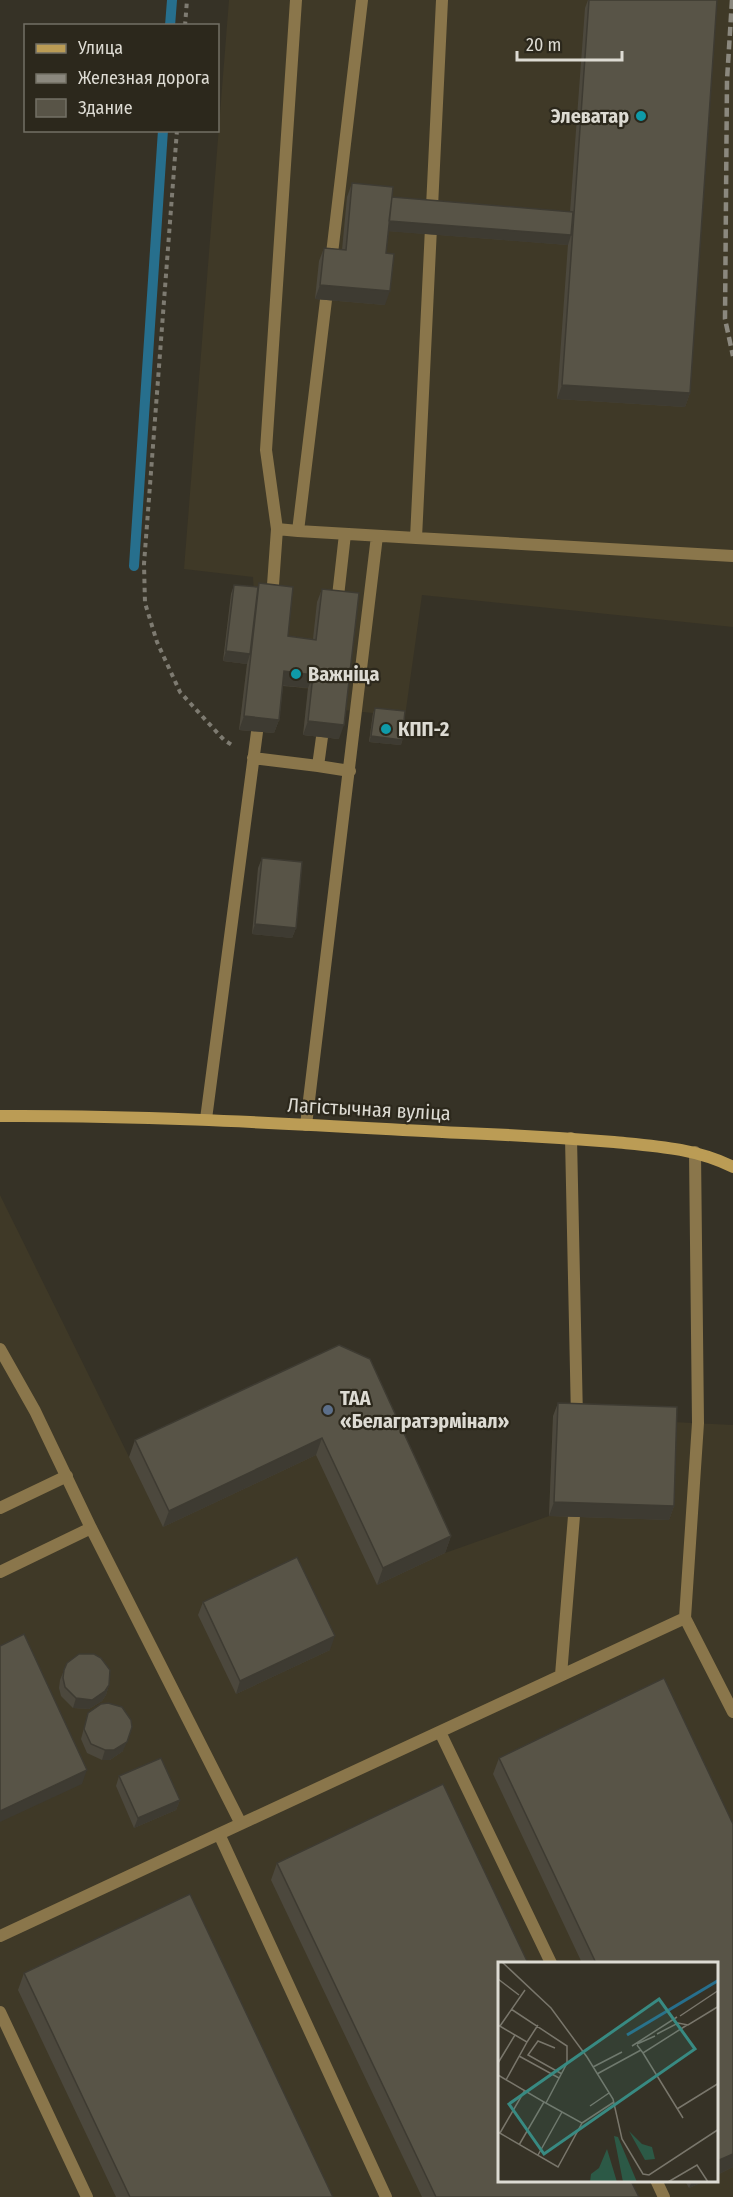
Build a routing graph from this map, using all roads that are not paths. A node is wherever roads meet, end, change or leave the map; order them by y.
1 (296, 0) edge
2 (362, 0) edge
3 (442, 0) edge
4 (331, 262) edge
5 (326, 300) edge
6 (277, 529) junction
7 (298, 531) junction
8 (345, 534) junction
9 (377, 536) junction
10 (416, 538) junction
11 (733, 556) edge
12 (272, 599) edge
13 (337, 604) edge
14 (257, 732) edge
15 (322, 737) edge
16 (253, 758) junction
17 (318, 766) junction
18 (350, 771) junction
19 (0, 1116) edge
20 (206, 1119) junction
21 (306, 1125) junction
22 (571, 1138) junction
23 (695, 1152) junction
24 (733, 1167) edge
25 (0, 1349) edge
26 (577, 1418) edge
27 (67, 1476) junction
28 (0, 1508) edge
29 (574, 1516) edge
30 (91, 1528) junction
31 (0, 1572) edge
32 (685, 1618) junction
33 (561, 1676) junction
34 (733, 1712) edge
35 (440, 1732) junction
36 (241, 1824) junction
37 (219, 1834) junction
38 (0, 1936) edge
39 (551, 1962) edge
40 (0, 2012) edge
41 (656, 2182) edge
42 (87, 2197) edge
43 (386, 2197) edge
44 (664, 2197) edge

1 - 6 lane
2 - 4 lane
3 - 10 lane
5 - 7 lane
6 - 7 lane
6 - 12 lane
7 - 8 lane
8 - 9 lane
8 - 13 lane
9 - 10 lane
9 - 18 lane
10 - 11 lane
14 - 16 lane
15 - 17 lane
16 - 17 lane
16 - 20 lane
17 - 18 lane
18 - 21 lane
19 - 20 street, Лагістычная вуліца
20 - 21 street, Лагістычная вуліца
21 - 22 street, Лагістычная вуліца
22 - 23 street, Лагістычная вуліца
22 - 26 lane
23 - 24 street, Лагістычная вуліца
23 - 32 lane
25 - 27 lane
27 - 28 lane
27 - 30 lane
29 - 33 lane
30 - 31 lane
30 - 36 lane
32 - 33 lane
32 - 34 lane
33 - 35 lane
35 - 36 lane
35 - 39 lane
36 - 37 lane
37 - 38 lane
37 - 43 lane
40 - 42 lane
41 - 44 lane

